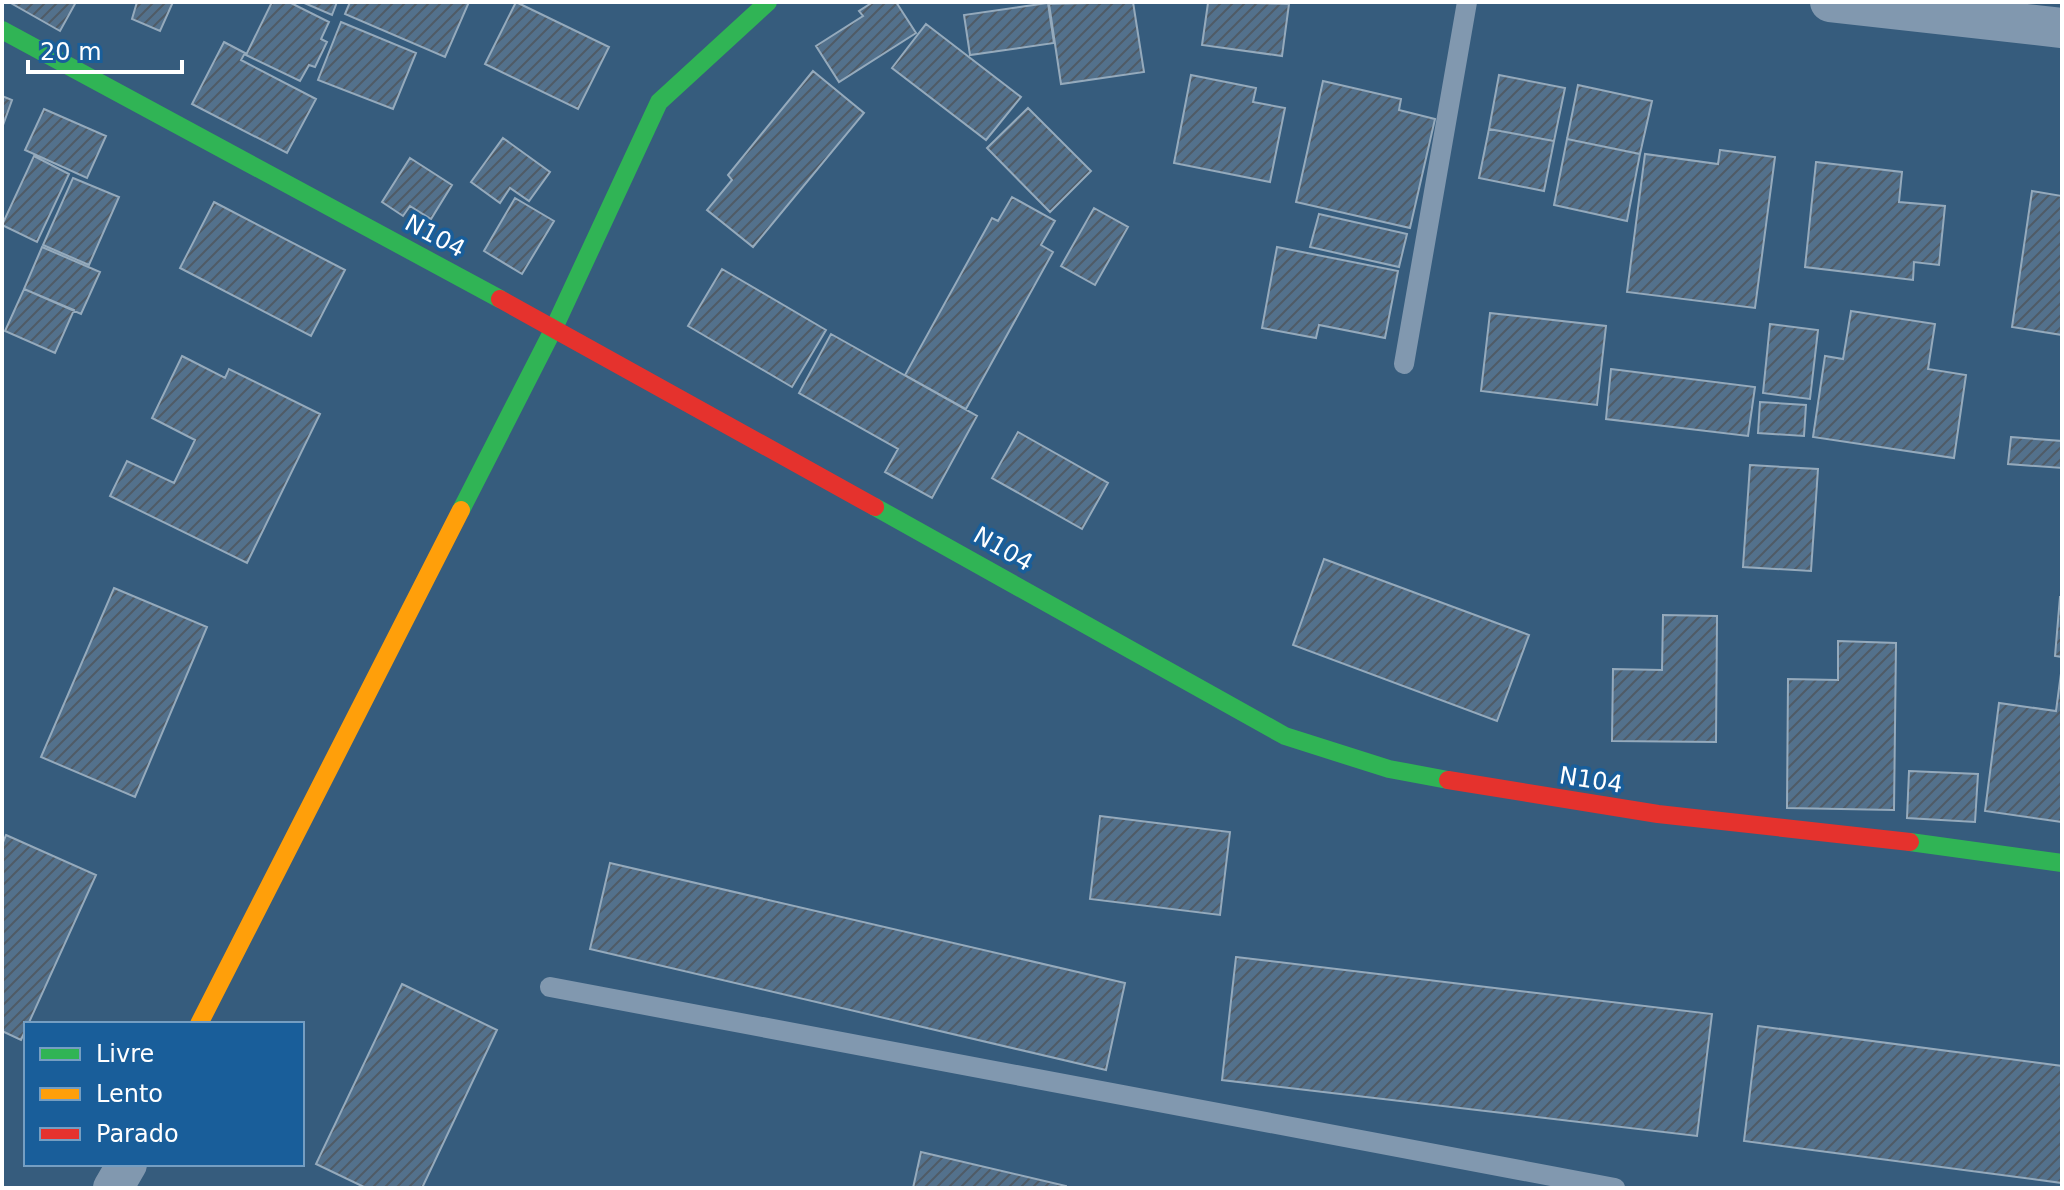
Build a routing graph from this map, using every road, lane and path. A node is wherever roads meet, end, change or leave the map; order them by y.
1 (768, 2) edge
2 (1467, 2) edge
3 (1830, 2) edge
4 (2062, 28) edge
5 (2, 30) edge
6 (554, 328) junction
7 (1404, 364) dead end
8 (2062, 863) edge
9 (550, 987) dead end
10 (200, 1022) edge
11 (126, 1166) edge
12 (113, 1188) edge
13 (1615, 1188) edge

1 - 6 street
2 - 7 lane
3 - 4 street
5 - 6 street, N104 / N104
6 - 8 street, N104 / N104
6 - 10 street
9 - 13 lane
11 - 12 street

